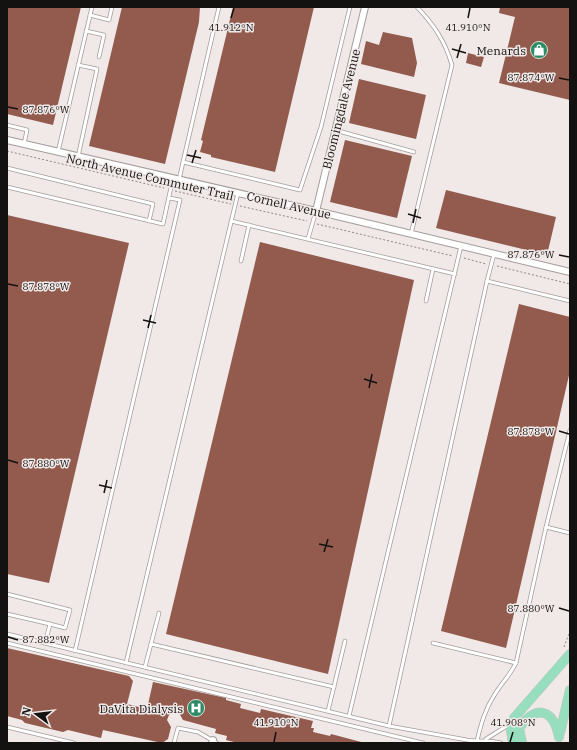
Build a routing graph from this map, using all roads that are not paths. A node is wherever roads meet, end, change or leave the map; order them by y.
1 (92, 7) edge
2 (112, 7) edge
3 (219, 7) edge
4 (350, 7) edge
5 (365, 7) edge
6 (417, 7) edge
7 (90, 15) junction
8 (86, 31) junction
9 (99, 57) dead end
10 (78, 65) junction
11 (7, 125) edge
12 (336, 130) junction
13 (7, 140) edge
14 (24, 144) junction
15 (58, 152) junction
16 (414, 152) dead end
17 (78, 156) junction
18 (183, 162) junction
19 (7, 168) edge
20 (176, 179) junction
21 (7, 187) edge
22 (238, 193) junction
23 (169, 198) junction
24 (316, 211) junction
25 (149, 221) junction
26 (231, 221) junction
27 (249, 225) junction
28 (411, 234) junction
29 (308, 239) junction
30 (461, 246) junction
31 (494, 254) junction
32 (240, 261) dead end
33 (434, 268) junction
34 (570, 272) edge
35 (455, 274) junction
36 (487, 282) junction
37 (426, 301) dead end
38 (570, 301) edge
39 (570, 430) edge
40 (546, 527) junction
41 (570, 533) edge
42 (7, 594) edge
43 (159, 613) dead end
44 (7, 614) edge
45 (50, 624) junction
46 (7, 634) edge
47 (346, 641) dead end
48 (7, 643) edge
49 (45, 643) junction
50 (433, 643) dead end
51 (151, 644) junction
52 (75, 651) junction
53 (570, 654) edge
54 (126, 663) junction
55 (516, 663) junction
56 (145, 667) junction
57 (334, 688) junction
58 (570, 690) edge
59 (328, 711) junction
60 (349, 716) junction
61 (513, 722) junction
62 (389, 726) junction
63 (7, 727) edge
64 (486, 739) junction
65 (558, 740) edge
66 (477, 741) junction
67 (214, 742) edge
68 (74, 743) edge
69 (174, 743) edge
70 (423, 743) edge
71 (501, 743) edge
72 (513, 743) edge
73 (522, 743) edge

1 - 7 lane
2 - 7 lane
3 - 18 lane
4 - 18 lane
5 - 12 street, Bloomingdale Avenue
6 - 28 lane
7 - 8 lane
8 - 9 lane
8 - 10 lane
10 - 15 lane
10 - 17 lane
11 - 14 lane
12 - 16 lane
12 - 24 street, Bloomingdale Avenue
13 - 14 street, Cornell Avenue
14 - 15 street, Cornell Avenue
15 - 17 street, Cornell Avenue
17 - 20 street, Cornell Avenue
18 - 20 lane
19 - 25 lane
20 - 22 street, Cornell Avenue
20 - 23 lane
21 - 25 lane
22 - 24 street, Cornell Avenue
22 - 26 lane
23 - 25 lane
23 - 52 lane
24 - 28 street, Cornell Avenue
24 - 29 lane
26 - 27 lane
26 - 54 lane
27 - 29 lane
27 - 32 lane
28 - 30 street, Cornell Avenue
29 - 33 lane
30 - 31 street, Cornell Avenue
30 - 35 lane
31 - 34 street, Cornell Avenue
31 - 36 lane
33 - 35 lane
33 - 37 lane
35 - 60 lane
36 - 38 lane
36 - 62 lane
39 - 40 lane
40 - 41 lane
40 - 55 lane
42 - 45 lane
43 - 51 lane
44 - 45 lane
45 - 49 lane
46 - 49 lane
47 - 57 lane
48 - 70 lane
49 - 52 lane
50 - 55 lane
51 - 56 lane
51 - 57 lane
52 - 54 lane
53 - 61 main road
54 - 56 lane
55 - 66 lane
56 - 59 lane
57 - 59 lane
58 - 65 main road
59 - 60 lane
60 - 62 lane
61 - 64 lane
61 - 72 main road
62 - 66 lane
63 - 68 lane
64 - 66 lane
64 - 71 lane
65 - 73 main road
67 - 69 lane

